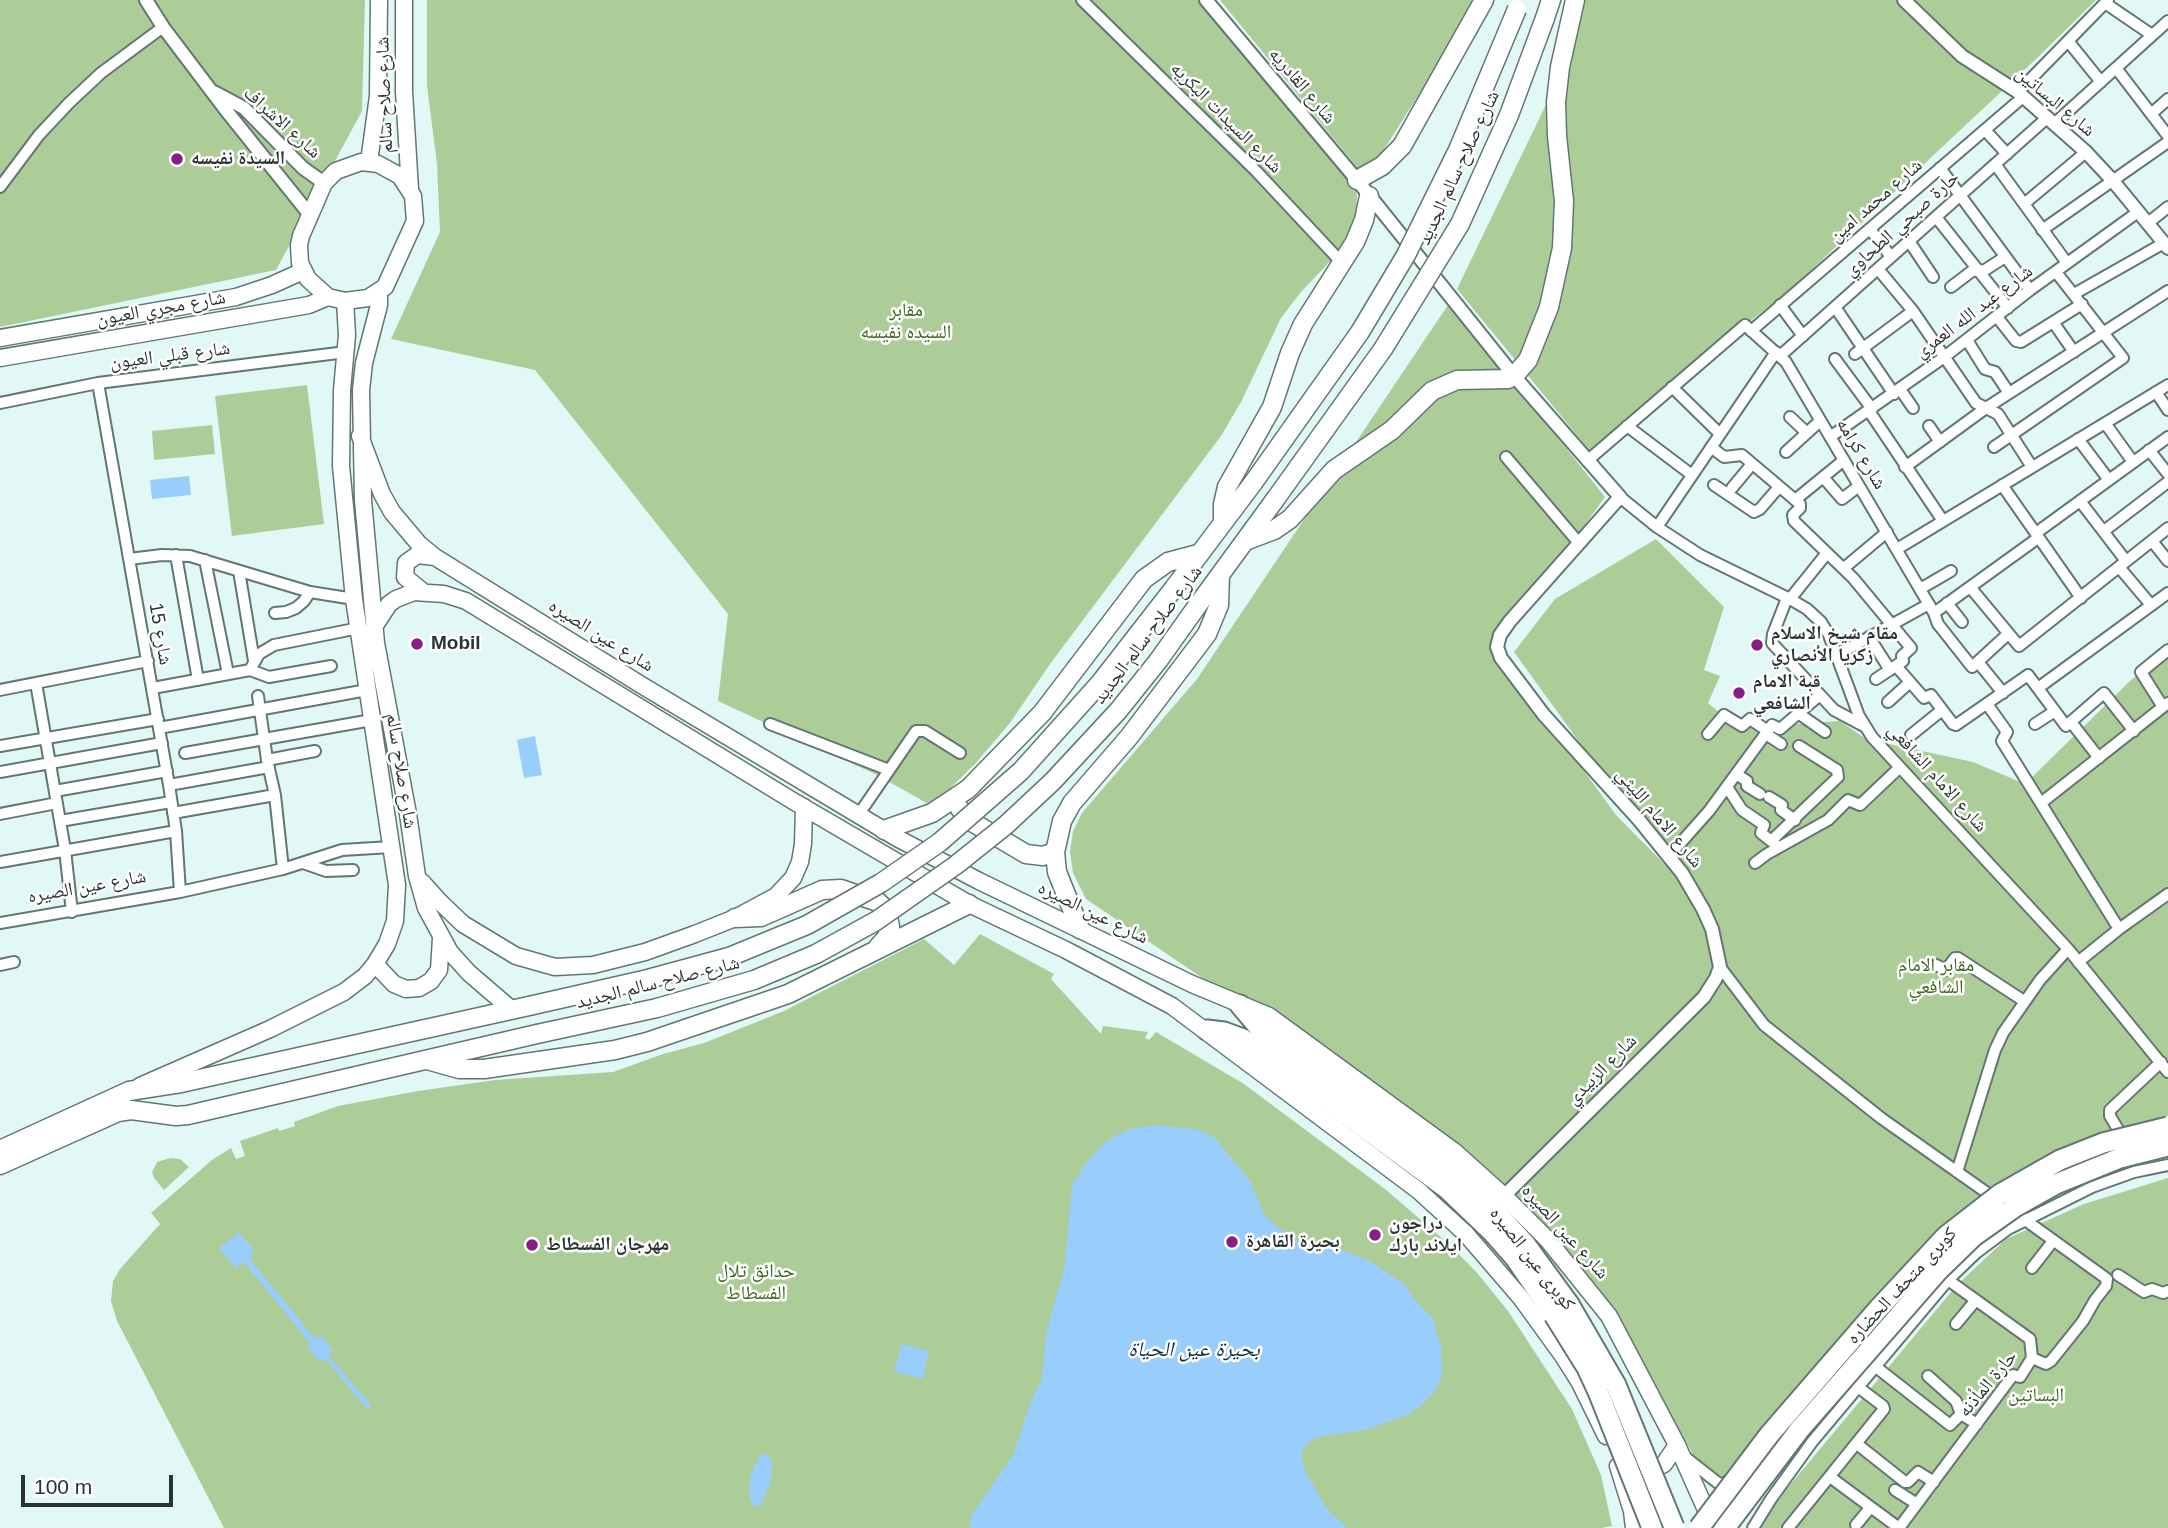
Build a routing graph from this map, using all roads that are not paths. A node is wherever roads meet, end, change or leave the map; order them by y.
1 (146, 0) edge
2 (379, 0) edge
3 (404, 0) edge
4 (1082, 0) edge
5 (1206, 0) edge
6 (1484, 0) edge
7 (1550, 0) edge
8 (1575, 0) edge
9 (1904, 0) edge
10 (2107, 2) edge
11 (1519, 5) edge
12 (2168, 21) edge
13 (163, 27) junction
14 (2152, 35) junction
15 (2068, 41) junction
16 (2116, 68) junction
17 (2101, 82) junction
18 (214, 92) junction
19 (2021, 95) junction
20 (2168, 99) edge
21 (2151, 114) junction
22 (2051, 120) junction
23 (1984, 130) junction
24 (2168, 136) edge
25 (2168, 142) edge
26 (2086, 152) junction
27 (2007, 154) junction
28 (369, 162) junction
29 (1996, 164) junction
30 (1940, 168) junction
31 (1357, 180) junction
32 (2113, 181) junction
33 (324, 183) junction
34 (0, 187) edge
35 (410, 189) junction
36 (1960, 195) junction
37 (1369, 196) junction
38 (2024, 204) junction
39 (2168, 207) edge
40 (2138, 212) junction
41 (310, 215) junction
42 (1936, 217) junction
43 (2148, 223) junction
44 (1870, 229) junction
45 (2042, 230) junction
46 (1909, 241) junction
47 (2166, 246) edge
48 (1891, 257) junction
49 (2006, 257) junction
50 (2067, 263) junction
51 (1343, 264) junction
52 (1878, 269) junction
53 (1978, 270) junction
54 (303, 271) junction
55 (2056, 272) junction
56 (1933, 277) dead end
57 (1951, 287) dead end
58 (2030, 290) junction
59 (2168, 291) edge
60 (379, 292) junction
61 (2074, 294) junction
62 (328, 296) junction
63 (345, 301) junction
64 (2082, 304) junction
65 (1780, 305) junction
66 (1835, 307) junction
67 (2008, 308) junction
68 (1913, 311) junction
69 (1997, 317) junction
70 (2053, 323) junction
71 (1747, 328) junction
72 (2104, 331) junction
73 (1802, 336) junction
74 (0, 338) edge
75 (1967, 340) junction
76 (1859, 351) junction
77 (346, 352) junction
78 (2074, 352) junction
79 (1778, 354) junction
80 (0, 358) edge
81 (1943, 358) junction
82 (1835, 359) dead end
83 (1514, 376) junction
84 (98, 383) junction
85 (2168, 385) edge
86 (1672, 387) junction
87 (1897, 392) junction
88 (2156, 392) junction
89 (2009, 393) junction
90 (0, 403) edge
91 (1913, 408) dead end
92 (1986, 408) junction
93 (1870, 410) junction
94 (2168, 410) edge
95 (1790, 417) dead end
96 (1821, 421) junction
97 (2105, 423) junction
98 (1627, 426) junction
99 (1929, 426) dead end
100 (1807, 433) junction
101 (1720, 434) junction
102 (360, 436) junction
103 (2012, 436) junction
104 (1830, 437) junction
105 (2168, 437) edge
106 (2078, 439) junction
107 (1940, 442) junction
108 (1711, 447) junction
109 (1994, 447) dead end
110 (2149, 450) junction
111 (1786, 452) dead end
112 (1506, 457) dead end
113 (1844, 460) junction
114 (1587, 461) junction
115 (2133, 462) junction
116 (1752, 464) junction
117 (1905, 467) junction
118 (2032, 467) junction
119 (2168, 474) edge
120 (1692, 475) junction
121 (1823, 477) junction
122 (2109, 480) junction
123 (2168, 482) edge
124 (1714, 485) dead end
125 (2002, 485) junction
126 (1779, 486) junction
127 (1859, 486) junction
128 (1732, 488) dead end
129 (1620, 496) junction
130 (2029, 499) dead end
131 (1795, 500) junction
132 (2080, 501) junction
133 (2017, 507) junction
134 (1943, 521) junction
135 (1223, 522) junction
136 (1657, 527) junction
137 (2168, 528) edge
138 (2104, 531) junction
139 (1887, 532) junction
140 (2037, 536) junction
141 (1245, 541) junction
142 (2152, 541) junction
143 (1578, 542) junction
144 (1897, 549) junction
145 (1827, 553) junction
146 (1198, 554) junction
147 (176, 555) junction
148 (435, 557) junction
149 (129, 559) junction
150 (205, 560) junction
151 (2168, 561) edge
152 (2122, 564) junction
153 (1844, 568) junction
154 (1951, 570) dead end
155 (239, 571) junction
156 (1220, 575) junction
157 (1970, 587) junction
158 (1920, 589) junction
159 (422, 591) junction
160 (310, 592) junction
161 (2168, 593) edge
162 (2081, 598) junction
163 (354, 599) junction
164 (1789, 599) junction
165 (1947, 603) junction
166 (2151, 605) junction
167 (1932, 608) junction
168 (275, 613) dead end
169 (1962, 622) dead end
170 (1892, 624) junction
171 (366, 627) junction
172 (2008, 634) junction
173 (1869, 637) junction
174 (2168, 650) edge
175 (1837, 654) junction
176 (148, 661) junction
177 (1978, 662) junction
178 (252, 665) junction
179 (331, 666) dead end
180 (1893, 668) junction
181 (228, 674) junction
182 (1876, 679) dead end
183 (198, 680) junction
184 (1910, 682) junction
185 (36, 683) junction
186 (153, 688) junction
187 (2038, 688) junction
188 (0, 690) edge
189 (368, 690) junction
190 (2003, 693) junction
191 (1821, 695) junction
192 (258, 696) dead end
193 (1888, 702) dead end
194 (1987, 704) junction
195 (2165, 705) edge
196 (260, 709) junction
197 (1942, 710) junction
198 (2055, 710) junction
199 (1798, 713) junction
200 (372, 720) junction
201 (2071, 722) junction
202 (159, 723) junction
203 (771, 724) dead end
204 (2035, 724) dead end
205 (1865, 727) junction
206 (2134, 731) junction
207 (1767, 732) junction
208 (1825, 732) dead end
209 (1708, 734) dead end
210 (1911, 735) dead end
211 (46, 738) junction
212 (264, 740) junction
213 (162, 743) junction
214 (1782, 744) dead end
215 (0, 746) edge
216 (1799, 746) dead end
217 (314, 751) dead end
218 (185, 753) dead end
219 (960, 753) dead end
220 (2099, 758) junction
221 (50, 763) junction
222 (268, 763) junction
223 (1900, 767) junction
224 (889, 770) junction
225 (166, 771) junction
226 (0, 772) edge
227 (1736, 774) junction
228 (169, 785) junction
229 (1727, 787) junction
230 (55, 791) junction
231 (275, 795) junction
232 (955, 799) junction
233 (57, 803) junction
234 (2041, 803) junction
235 (804, 807) junction
236 (172, 808) junction
237 (0, 814) edge
238 (859, 814) junction
239 (1794, 820) junction
240 (60, 821) junction
241 (884, 830) junction
242 (176, 831) junction
243 (1775, 844) junction
244 (391, 847) junction
245 (65, 850) junction
246 (1055, 852) junction
247 (1669, 856) junction
248 (0, 862) edge
249 (303, 863) junction
250 (1755, 863) dead end
251 (283, 869) junction
252 (353, 870) dead end
253 (417, 876) junction
254 (180, 892) junction
255 (2168, 894) edge
256 (969, 904) junction
257 (72, 912) junction
258 (735, 918) junction
259 (0, 923) edge
260 (1080, 929) junction
261 (2119, 929) junction
262 (441, 938) junction
263 (2068, 949) junction
264 (873, 952) junction
265 (14, 962) dead end
266 (2078, 962) junction
267 (375, 964) junction
268 (0, 965) edge
269 (1936, 965) dead end
270 (1720, 967) junction
271 (2024, 1001) junction
272 (1240, 1005) junction
273 (521, 1008) junction
274 (1207, 1030) junction
275 (427, 1060) junction
276 (2161, 1062) junction
277 (2168, 1072) edge
278 (129, 1091) junction
279 (2168, 1117) edge
280 (2168, 1127) edge
281 (2119, 1131) junction
282 (2168, 1146) edge
283 (0, 1150) edge
284 (0, 1165) edge
285 (2168, 1165) edge
286 (1957, 1172) junction
287 (1990, 1195) junction
288 (1504, 1196) junction
289 (2025, 1220) junction
290 (2053, 1241) junction
291 (2032, 1268) dead end
292 (2116, 1274) junction
293 (1948, 1280) junction
294 (2168, 1290) edge
295 (1976, 1300) junction
296 (1609, 1317) junction
297 (1956, 1324) dead end
298 (1563, 1356) junction
299 (2032, 1358) junction
300 (1876, 1367) junction
301 (1928, 1376) dead end
302 (1858, 1388) junction
303 (1961, 1414) junction
304 (1977, 1424) junction
305 (1857, 1444) junction
306 (1679, 1448) junction
307 (1623, 1477) junction
308 (1830, 1477) junction
309 (1934, 1482) junction
310 (1895, 1490) dead end
311 (1917, 1504) junction
312 (1870, 1508) junction
313 (1856, 1525) dead end
314 (1757, 1526) edge
315 (1633, 1528) edge
316 (1652, 1528) edge
317 (1675, 1528) edge
318 (1699, 1528) edge
319 (1711, 1528) edge
320 (1725, 1528) edge
321 (1788, 1528) edge
322 (1899, 1528) edge

1 - 13 street, شارع الاشراف
2 - 28 main road, شارع صلاح سالم
3 - 35 main road, شارع صلاح سالم
4 - 51 street, شارع السيدات البكريه
5 - 31 street, شارع القادريه
6 - 31 highway
7 - 141 highway, شارع صلاح سالم الجديد, bridge
8 - 83 highway
9 - 19 street, شارع البساتين
10 - 14 street
10 - 15 street, شارع محمد امين
11 - 135 highway, شارع صلاح سالم الجديد, bridge
12 - 14 street, حارة صبحي الطحاوي
13 - 18 street, شارع الاشراف
13 - 34 street
14 - 16 street, حارة صبحي الطحاوي
15 - 17 street
15 - 19 street, شارع محمد امين
16 - 17 street, حارة صبحي الطحاوي
16 - 21 street
17 - 22 street, حارة صبحي الطحاوي
18 - 33 street, شارع الاشراف
18 - 41 street, شارع الاشراف
19 - 22 street, شارع البساتين
19 - 23 street, شارع محمد امين
20 - 21 street
21 - 24 street
22 - 26 street, شارع البساتين
22 - 27 street, حارة صبحي الطحاوي
23 - 27 street
23 - 30 street, شارع محمد امين
25 - 32 street
26 - 32 street, شارع البساتين
26 - 38 street
27 - 29 street, حارة صبحي الطحاوي
28 - 33 main road
28 - 35 main road
29 - 36 street, حارة صبحي الطحاوي
29 - 38 street
30 - 36 street
30 - 44 street, شارع محمد امين
31 - 37 street, شارع القادريه
32 - 40 street, شارع البساتين
32 - 45 street
33 - 41 main road
35 - 60 main road
36 - 42 street, حارة صبحي الطحاوي
36 - 49 street
37 - 51 highway
37 - 83 street, شارع القادريه
38 - 45 street
39 - 43 street
40 - 43 street, شارع البساتين
40 - 50 street, شارع عبد الله العمري
41 - 54 main road
42 - 46 street, حارة صبحي الطحاوي
42 - 53 street
43 - 47 street, شارع البساتين
44 - 48 street
44 - 65 street, شارع محمد امين
45 - 50 street
46 - 48 street, حارة صبحي الطحاوي
46 - 56 street
47 - 61 street
48 - 52 street, حارة صبحي الطحاوي
49 - 53 street
49 - 58 street
50 - 55 street, شارع عبد الله العمري
51 - 135 highway
52 - 66 street, حارة صبحي الطحاوي
52 - 68 street
53 - 57 street
53 - 67 street
54 - 62 main road
54 - 74 main road, شارع مجري العيون
55 - 58 street, شارع عبد الله العمري
55 - 61 street
58 - 67 street, شارع عبد الله العمري
59 - 72 street
60 - 63 main road
60 - 102 main road, شارع صلاح سالم
61 - 64 street
62 - 63 main road
62 - 80 main road, شارع مجري العيون
63 - 77 main road, شارع صلاح سالم
64 - 70 street
64 - 72 street
65 - 71 street, شارع محمد امين
65 - 73 street
66 - 73 street, حارة صبحي الطحاوي
66 - 76 street
67 - 69 street, شارع عبد الله العمري
68 - 76 street
68 - 81 street
69 - 70 street
69 - 75 street, شارع عبد الله العمري
70 - 78 street
71 - 79 street, شارع كرامه
71 - 86 street, شارع محمد امين
72 - 78 street
72 - 103 street
73 - 79 street, حارة صبحي الطحاوي
75 - 81 street, شارع عبد الله العمري
75 - 89 street
76 - 87 street
77 - 84 street, شارع قبلي العيون
77 - 163 main road, شارع صلاح سالم
78 - 89 street
79 - 96 street, شارع كرامه
79 - 101 street, حارة صبحي الطحاوي
81 - 87 street, شارع عبد الله العمري
81 - 92 street
82 - 93 street
83 - 114 street, شارع الامام الشافعي
83 - 141 highway
84 - 90 street, شارع قبلي العيون
84 - 149 street, شارع 15
85 - 88 street
86 - 98 street, شارع محمد امين
86 - 101 street
87 - 91 street
87 - 93 street, شارع عبد الله العمري
88 - 94 street
88 - 97 street
89 - 92 street
92 - 103 street
92 - 107 street
93 - 104 street, شارع عبد الله العمري
93 - 117 street
95 - 100 street
96 - 100 street
96 - 104 street, شارع كرامه
97 - 106 street
97 - 115 street
98 - 114 street, شارع محمد امين
98 - 120 street
99 - 107 street
100 - 111 street
101 - 108 street, حارة صبحي الطحاوي
102 - 148 main road, شارع عين الصيره
102 - 171 main road, شارع صلاح سالم
103 - 109 street
103 - 118 street
104 - 113 street, شارع كرامه
105 - 110 street
106 - 118 street
106 - 122 street
107 - 117 street
108 - 116 street
108 - 120 street, حارة صبحي الطحاوي
110 - 115 street
110 - 119 street
112 - 143 street
113 - 121 street
113 - 127 street, شارع كرامه
114 - 129 street, شارع الامام الشافعي
115 - 122 street
116 - 126 street
116 - 128 street
117 - 134 street
118 - 125 street
120 - 136 street, حارة صبحي الطحاوي
121 - 127 street
121 - 131 street
122 - 132 street
123 - 138 street
124 - 126 street
125 - 133 street
125 - 134 street
126 - 131 street
127 - 139 street, شارع كرامه
129 - 136 street, شارع الامام الشافعي
129 - 143 street, شارع الامام الليثي
130 - 133 street
131 - 145 street
132 - 138 street
132 - 140 street
133 - 140 street
134 - 144 street
135 - 146 highway, شارع صلاح سالم الجديد
136 - 164 street, شارع الامام الشافعي
137 - 142 street
138 - 152 street
139 - 144 street, شارع كرامه
139 - 153 street
140 - 157 street
140 - 162 street
141 - 156 highway, شارع صلاح سالم الجديد
142 - 151 street
142 - 152 street
143 - 247 street, شارع الامام الليثي
144 - 158 street, شارع كرامه
145 - 153 street
145 - 164 street
146 - 232 highway
146 - 273 highway, شارع صلاح سالم الجديد, bridge
147 - 149 street
147 - 150 street
147 - 183 street
148 - 159 main road
148 - 238 main road, شارع عين الصيره
149 - 176 street, شارع 15
150 - 155 street
150 - 181 street
152 - 162 street
152 - 166 street
153 - 170 street
154 - 158 street
155 - 160 street
155 - 178 street
156 - 246 highway
156 - 275 highway, شارع صلاح سالم الجديد, bridge
157 - 165 street
157 - 172 street
158 - 167 street, شارع كرامه
159 - 171 main road
159 - 235 main road, شارع عين الصيره
160 - 163 street
160 - 168 street
161 - 166 street
162 - 172 street
163 - 171 main road, شارع صلاح سالم
164 - 175 street, شارع الامام الشافعي
164 - 191 street
165 - 167 street
165 - 169 street
166 - 187 street
167 - 170 street
167 - 177 street, شارع كرامه
170 - 173 street
170 - 180 street
171 - 178 street
171 - 189 main road, شارع صلاح سالم
171 - 253 main road, شارع صلاح سالم
172 - 177 street
173 - 175 street
173 - 180 street
174 - 195 street
175 - 205 street, شارع الامام الشافعي
176 - 185 street
176 - 186 street, شارع 15
177 - 190 street
178 - 179 street
178 - 181 street
180 - 182 street
180 - 184 street
181 - 183 street
183 - 186 street
184 - 193 street
184 - 197 street
185 - 188 street
185 - 211 street
186 - 202 street, شارع 15
187 - 190 street
187 - 198 street
189 - 196 street
189 - 200 main road, شارع صلاح سالم
190 - 194 street
191 - 199 street
191 - 205 street
192 - 196 street
194 - 197 street
194 - 234 street
195 - 206 street
196 - 202 street
196 - 212 street
197 - 210 street
198 - 201 street
198 - 204 street
199 - 207 street
199 - 208 street
200 - 212 street
200 - 244 main road, شارع صلاح سالم
201 - 206 street
201 - 220 street
202 - 211 street
202 - 213 street, شارع 15
203 - 224 street
205 - 223 street, شارع الامام الشافعي
206 - 220 street
207 - 209 street
207 - 214 street
207 - 227 street
211 - 215 street
211 - 221 street
212 - 218 street
212 - 222 street
213 - 221 street
213 - 225 street, شارع 15
216 - 239 street
217 - 222 street
219 - 224 street
220 - 234 street
221 - 226 street
221 - 230 street
222 - 228 street
222 - 231 street
223 - 243 street
223 - 263 street, شارع الامام الشافعي
224 - 238 street
225 - 228 street, شارع 15
225 - 230 street
227 - 229 street
227 - 239 street
228 - 236 street, شارع 15
229 - 243 street
229 - 247 street
230 - 233 street
231 - 236 street
231 - 251 street
232 - 241 highway
232 - 246 highway
233 - 237 street
233 - 240 street
234 - 261 street
235 - 256 main road, شارع عين الصيره
235 - 258 main road
236 - 240 street
236 - 242 street, شارع 15
238 - 241 main road, شارع عين الصيره
239 - 243 street
240 - 245 street
241 - 260 main road, شارع عين الصيره
242 - 245 street
242 - 254 street, شارع 15
243 - 250 street
244 - 249 street, شارع عين الصيره
244 - 267 main road, شارع صلاح سالم
245 - 248 street
245 - 257 street
246 - 260 highway
247 - 270 street, شارع الامام الليثي
249 - 251 street, شارع عين الصيره
249 - 252 street, شارع عين الصيره
251 - 254 street, شارع عين الصيره
253 - 258 main road
253 - 262 main road, شارع صلاح سالم
254 - 257 street, شارع عين الصيره
255 - 261 street
256 - 264 highway
256 - 274 main road, شارع عين الصيره
257 - 259 street, شارع عين الصيره
258 - 264 highway
260 - 272 main road, شارع عين الصيره
261 - 266 street
262 - 267 main road
262 - 273 main road, شارع صلاح سالم
263 - 266 street, شارع الامام الشافعي
263 - 271 street
264 - 275 highway
265 - 268 street
266 - 276 street, شارع الامام الشافعي
267 - 278 main road, شارع صلاح سالم
269 - 271 street
270 - 286 street, شارع الامام الليثي
270 - 288 street, شارع الزبيدي
271 - 286 street
272 - 288 main road, شارع عين الصيره
272 - 317 highway, كوبرى عين الصيره, bridge
273 - 278 highway, شارع صلاح سالم
274 - 298 main road, شارع عين الصيره
274 - 316 highway, كوبرى عين الصيره, bridge
275 - 284 highway
276 - 277 street, شارع الامام الشافعي
276 - 281 street
278 - 283 highway, شارع صلاح سالم
279 - 281 street
280 - 318 highway, كوبرى متحف الحضاره, bridge
281 - 287 street
282 - 320 highway, كوبرى متحف الحضاره, bridge
285 - 289 street
286 - 287 street, شارع الامام الليثي
287 - 289 street, شارع الامام الليثي
287 - 306 street
288 - 296 main road, شارع عين الصيره
289 - 290 street, شارع الامام الليثي
289 - 293 street
290 - 291 street
290 - 292 street, شارع الامام الليثي
292 - 294 street, شارع الامام الليثي
292 - 299 street
293 - 295 street, حارة المأذنه
293 - 300 street
295 - 297 street
295 - 299 street, حارة المأذنه
296 - 298 main road
296 - 306 main road, شارع عين الصيره
298 - 307 main road, شارع عين الصيره
299 - 304 street, حارة المأذنه
300 - 302 street
300 - 303 street
301 - 303 street
302 - 305 street
302 - 314 street
303 - 304 street
304 - 309 street, حارة المأذنه
305 - 308 street
305 - 309 street
306 - 307 main road
306 - 319 main road, شارع عين الصيره
307 - 315 main road, شارع عين الصيره
308 - 312 street
308 - 321 street
309 - 311 street, حارة المأذنه
310 - 311 street
311 - 322 street, حارة المأذنه
312 - 313 street
312 - 322 street

